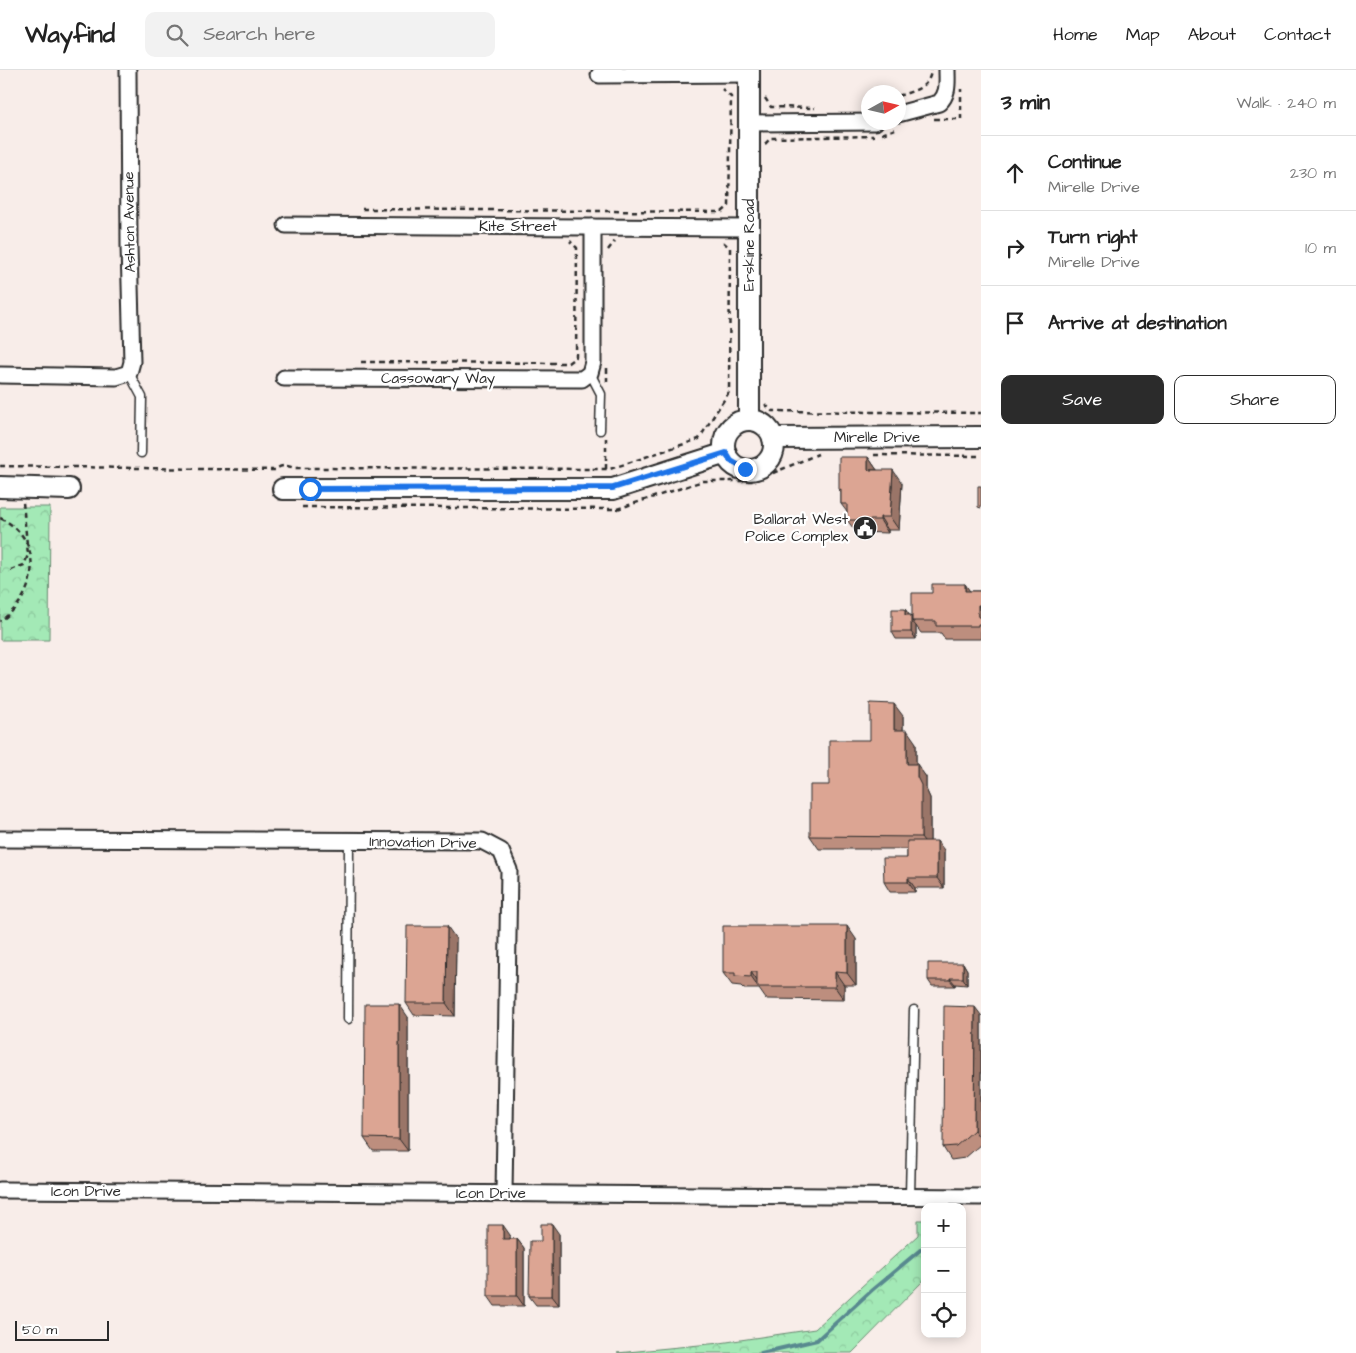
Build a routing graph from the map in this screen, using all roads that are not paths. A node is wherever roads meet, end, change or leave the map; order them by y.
1 (128, 70) edge
2 (947, 70) edge
3 (750, 72) edge
4 (599, 75) dead end
5 (906, 118) edge
6 (861, 122) edge
7 (750, 123) junction
8 (286, 225) dead end
9 (594, 227) junction
10 (749, 228) junction
11 (129, 373) junction
12 (590, 373) junction
13 (0, 375) edge
14 (284, 378) dead end
15 (749, 420) junction
16 (603, 430) road end
17 (981, 437) edge
18 (773, 438) junction
19 (141, 453) dead end
20 (726, 453) junction
21 (0, 487) edge
22 (69, 489) dead end
23 (283, 489) dead end
24 (0, 839) edge
25 (349, 841) junction
26 (914, 1010) dead end
27 (348, 1019) dead end
28 (0, 1190) edge
29 (504, 1193) junction
30 (910, 1196) junction
31 (981, 1197) edge

1 - 11 street, Ashton Avenue
2 - 5 street
3 - 4 street
3 - 7 street, Erskine Road
6 - 7 street
7 - 10 street, Erskine Road
8 - 9 street, Kite Street
9 - 10 street, Kite Street
9 - 12 street
10 - 15 street, Erskine Road
11 - 13 street
11 - 19 lane
12 - 14 street, Cassowary Way
12 - 16 lane
15 - 18 street
15 - 20 street
17 - 18 street, Mirelle Drive
18 - 20 street
20 - 23 street
21 - 22 street
24 - 25 street, Innovation Drive
25 - 27 lane
25 - 29 street, Innovation Drive
26 - 30 lane
28 - 29 street, Icon Drive
29 - 30 street, Icon Drive
30 - 31 street, Icon Drive

